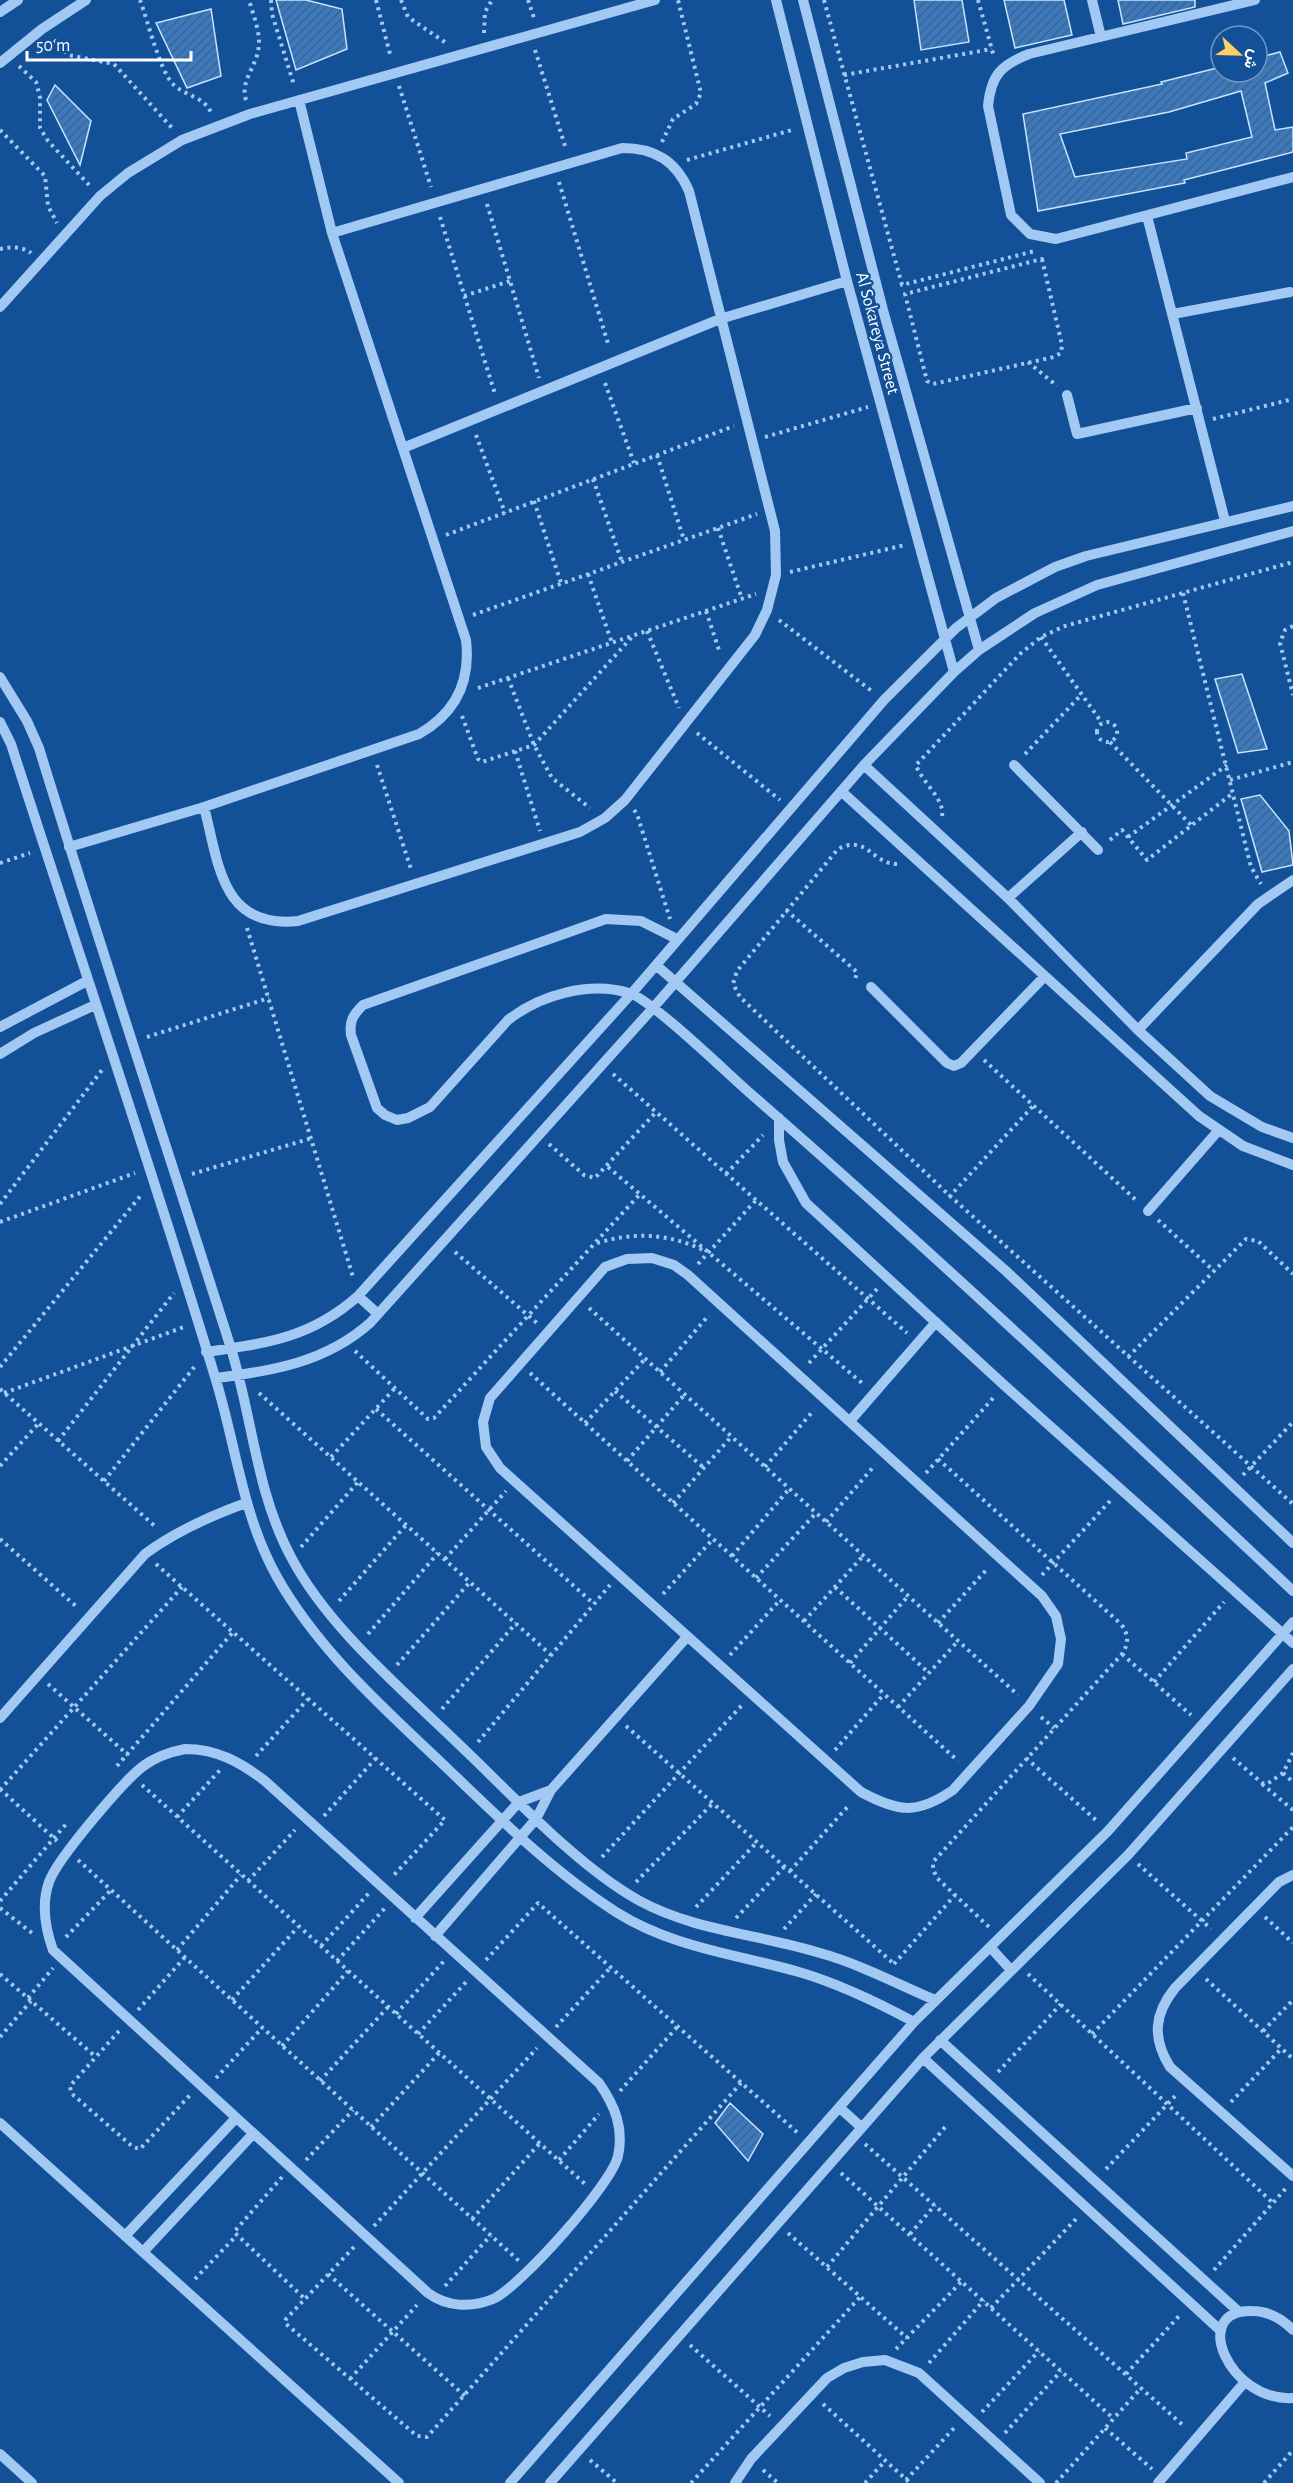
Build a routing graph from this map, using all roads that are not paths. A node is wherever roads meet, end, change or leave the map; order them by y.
1 (18, 0) edge
2 (86, 0) edge
3 (655, 0) edge
4 (776, 0) edge
5 (803, 0) edge
6 (1092, 0) edge
7 (1255, 0) edge
8 (0, 12) edge
9 (1101, 37) junction
10 (4, 60) edge
11 (298, 100) junction
12 (1293, 177) edge
13 (1147, 216) junction
14 (332, 233) junction
15 (847, 281) junction
16 (1290, 292) dead end
17 (0, 307) edge
18 (1173, 314) junction
19 (720, 319) junction
20 (1067, 395) road end
21 (1197, 408) junction
22 (403, 448) junction
23 (1293, 506) edge
24 (1225, 521) junction
25 (1293, 531) edge
26 (969, 618) junction
27 (944, 639) junction
28 (979, 650) junction
29 (954, 672) junction
30 (0, 677) edge
31 (0, 722) edge
32 (864, 765) junction
33 (1014, 765) road end
34 (841, 791) junction
35 (204, 807) junction
36 (1082, 832) junction
37 (69, 847) junction
38 (1098, 850) road end
39 (1293, 880) edge
40 (1008, 898) junction
41 (677, 939) junction
42 (656, 965) junction
43 (1045, 976) junction
44 (87, 981) junction
45 (676, 981) junction
46 (871, 987) dead end
47 (632, 993) junction
48 (95, 1005) junction
49 (652, 1008) junction
50 (0, 1027) edge
51 (1138, 1030) junction
52 (0, 1054) edge
53 (779, 1118) junction
54 (1218, 1131) junction
55 (1293, 1138) edge
56 (1293, 1165) edge
57 (1148, 1211) road end
58 (358, 1296) junction
59 (378, 1314) junction
60 (936, 1322) junction
61 (231, 1348) junction
62 (206, 1352) junction
63 (239, 1375) junction
64 (216, 1378) junction
65 (850, 1421) junction
66 (246, 1503) junction
67 (1293, 1543) edge
68 (1293, 1591) edge
69 (1293, 1622) edge
70 (1282, 1633) junction
71 (687, 1637) junction
72 (1293, 1643) edge
73 (1293, 1669) edge
74 (0, 1718) edge
75 (551, 1790) junction
76 (519, 1802) junction
77 (536, 1819) junction
78 (502, 1821) junction
79 (520, 1838) junction
80 (1293, 1875) edge
81 (415, 1918) junction
82 (435, 1936) junction
83 (991, 1948) junction
84 (1014, 1967) junction
85 (935, 2000) junction
86 (914, 2022) junction
87 (940, 2040) junction
88 (923, 2058) junction
89 (840, 2108) junction
90 (235, 2119) junction
91 (0, 2124) edge
92 (857, 2131) junction
93 (252, 2135) junction
94 (1293, 2178) edge
95 (125, 2236) junction
96 (143, 2252) junction
97 (1239, 2312) junction
98 (1291, 2325) edge
99 (1221, 2331) junction
100 (1244, 2383) junction
101 (1293, 2398) edge
102 (0, 2454) edge
103 (1160, 2480) edge
104 (32, 2483) edge
105 (399, 2483) edge
106 (510, 2483) edge
107 (550, 2483) edge
108 (735, 2483) edge
109 (1040, 2483) edge

1 - 8 street
2 - 10 street
3 - 11 street
4 - 15 street, Al Sokareya Street
5 - 26 street, Al Sokareya Street
6 - 9 street
7 - 9 street
9 - 13 street
11 - 14 street
11 - 17 street
12 - 13 street
13 - 18 street
14 - 19 street
14 - 22 street
15 - 19 street
15 - 27 street, Al Sokareya Street
16 - 18 street
18 - 21 street
19 - 22 street
19 - 35 street
20 - 21 street
21 - 24 street
22 - 35 street
23 - 24 street
24 - 26 street
25 - 28 street
26 - 27 street
26 - 28 street, Al Sokareya Street
27 - 29 street, Al Sokareya Street
27 - 41 street
28 - 29 street
29 - 32 street
30 - 37 street
31 - 44 street
32 - 34 street
32 - 40 street
33 - 36 street
34 - 43 street
34 - 45 street
35 - 37 street
36 - 38 street
36 - 40 street
37 - 61 street
39 - 51 street
40 - 51 street
41 - 42 street
41 - 47 street
42 - 45 street
42 - 47 street
43 - 46 street
43 - 54 street
44 - 48 street
44 - 50 street
45 - 49 street
45 - 67 street
47 - 49 street
47 - 58 street
48 - 52 street
48 - 62 street
49 - 53 street
49 - 59 street
51 - 55 street
53 - 60 street
53 - 68 street
54 - 56 street
54 - 57 street
58 - 59 street
58 - 61 street
59 - 63 street
60 - 65 street
60 - 70 street
61 - 62 street
61 - 63 street
62 - 64 street
63 - 64 street
63 - 76 street
64 - 66 street
65 - 71 street
65 - 71 street
66 - 74 street
66 - 78 street
69 - 70 street
70 - 72 street
70 - 83 street
71 - 75 street
73 - 84 street
75 - 76 street
75 - 77 street
76 - 77 street
76 - 78 street
77 - 79 street
77 - 85 street
78 - 79 street
78 - 81 street
79 - 82 street
79 - 86 street
80 - 94 street
81 - 82 street
81 - 90 street
82 - 93 street
83 - 84 street
83 - 85 street
84 - 87 street
85 - 86 street
86 - 89 street
87 - 88 street
87 - 97 street
88 - 92 street
88 - 99 street
89 - 92 street
89 - 106 street
90 - 93 street
90 - 95 street
91 - 95 street
92 - 107 street
93 - 96 street
95 - 96 street
96 - 105 street
97 - 98 street
97 - 99 street
99 - 100 street
100 - 101 street
100 - 103 street
102 - 104 street
108 - 109 street

